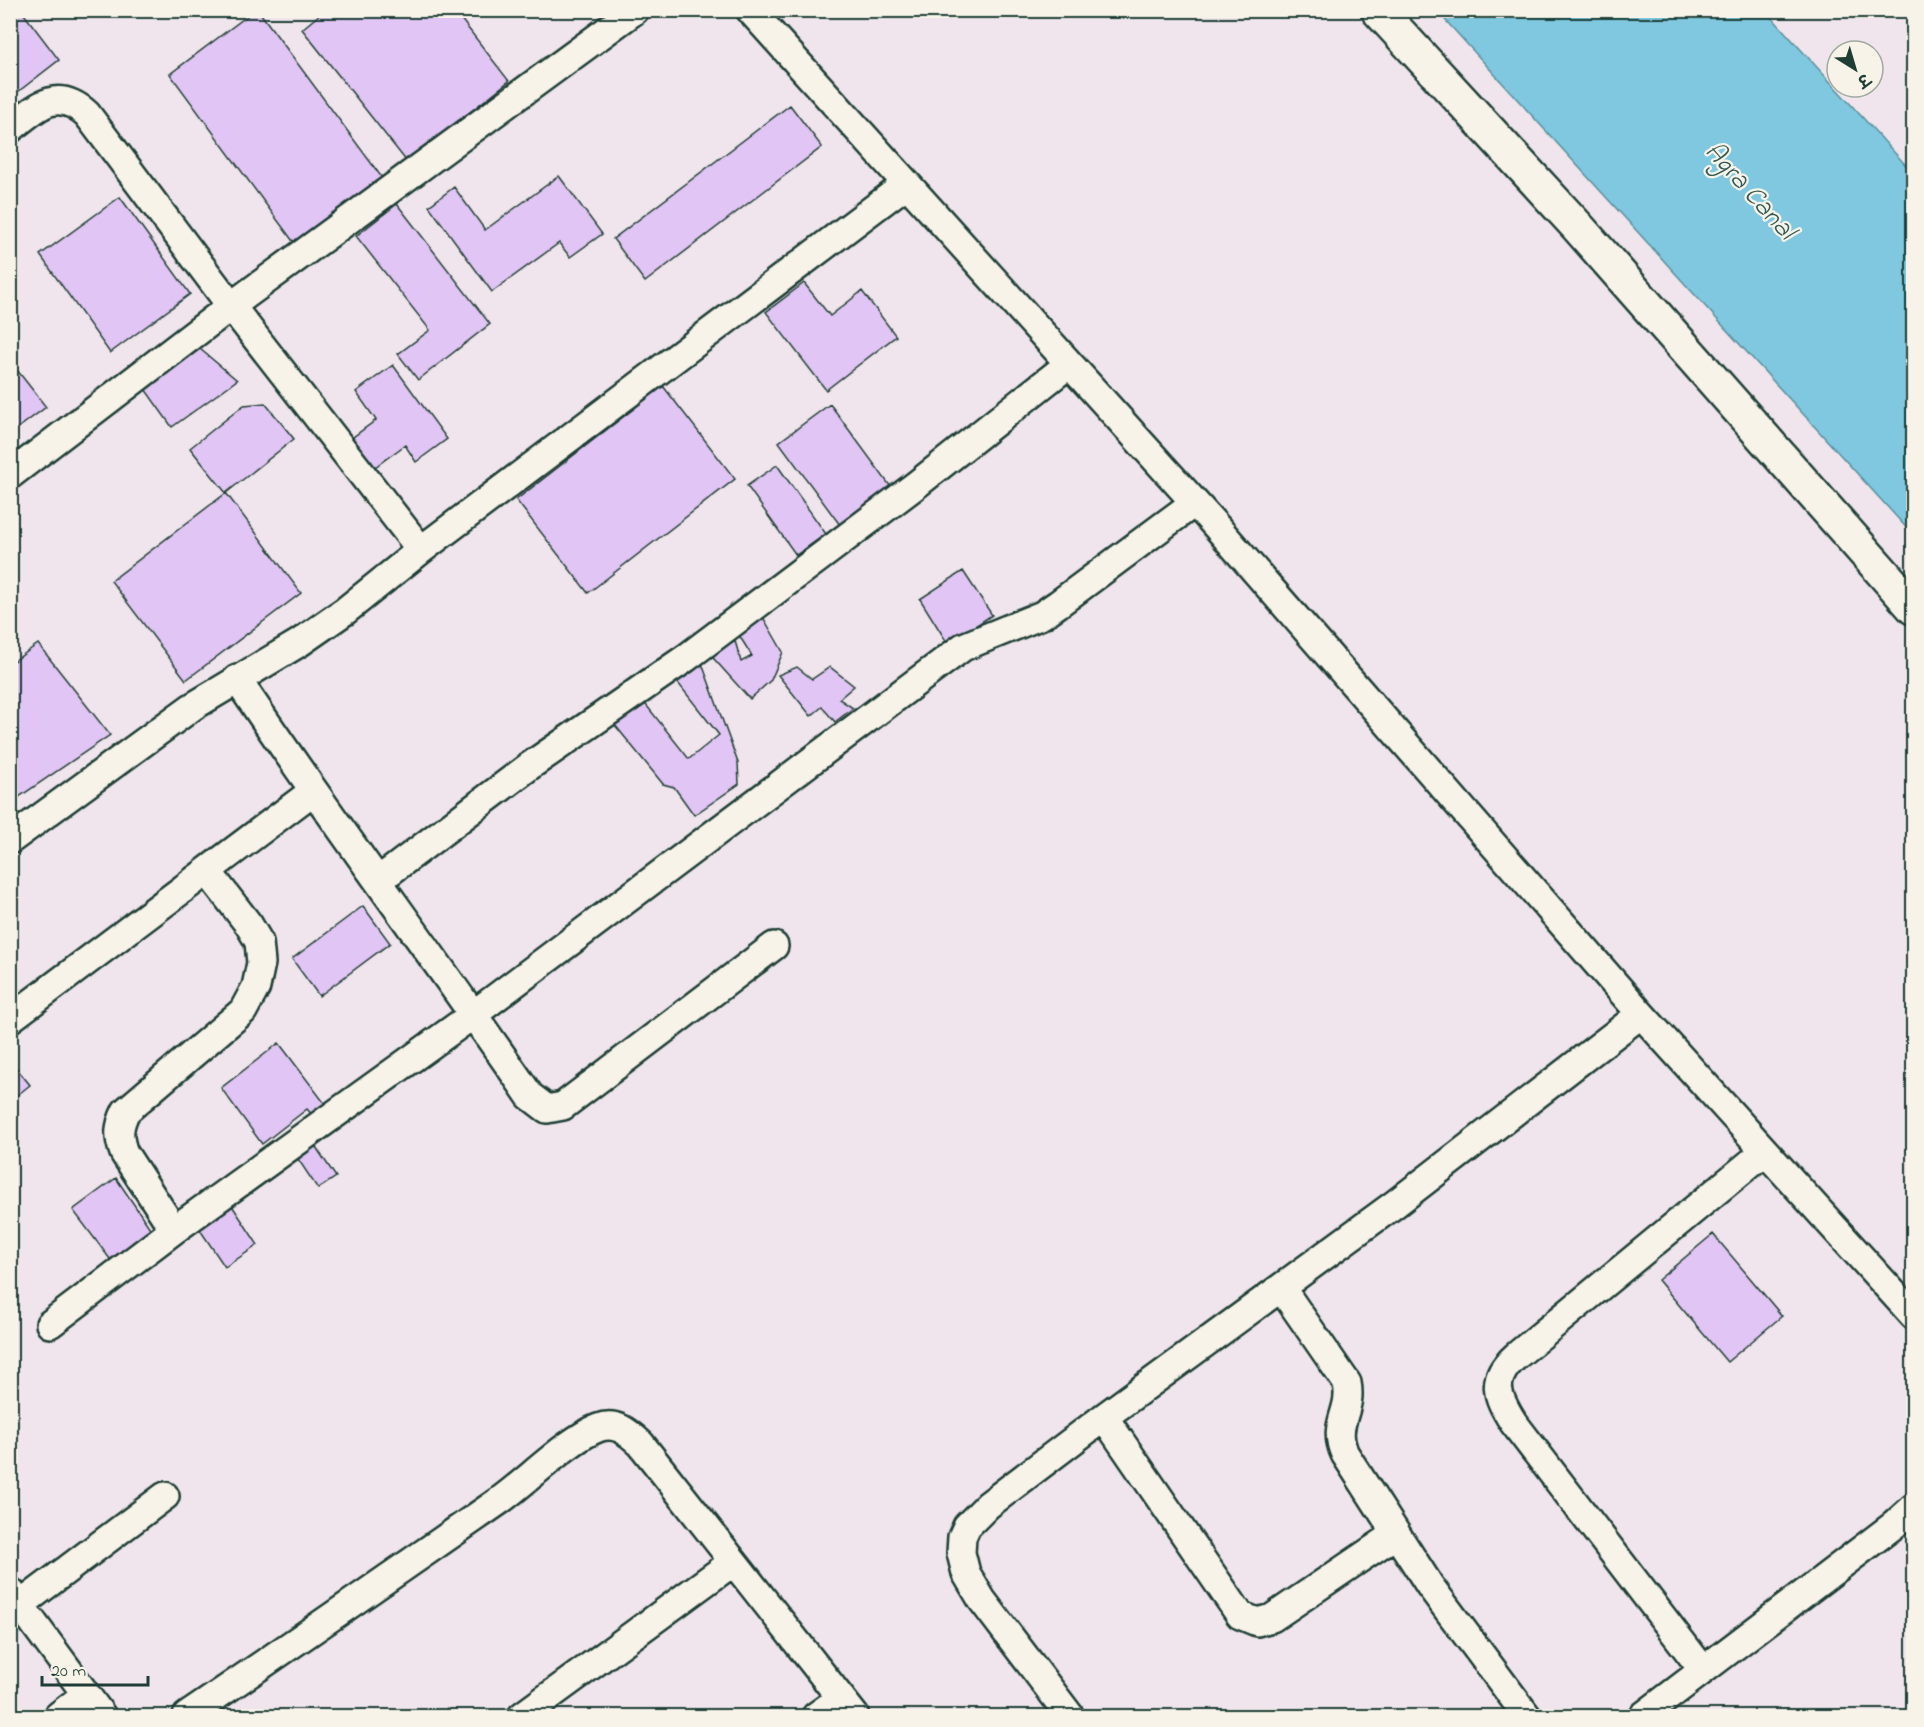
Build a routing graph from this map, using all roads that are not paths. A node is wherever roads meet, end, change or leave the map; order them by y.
1 (635, 10) edge
2 (750, 10) edge
3 (1378, 10) edge
4 (10, 129) edge
5 (905, 185) junction
6 (231, 306) junction
7 (1069, 364) junction
8 (10, 475) edge
9 (1194, 503) junction
10 (421, 550) junction
11 (1914, 608) edge
12 (237, 679) junction
13 (312, 792) junction
14 (10, 840) edge
15 (208, 872) junction
16 (379, 880) junction
17 (774, 946) dead end
18 (474, 1014) junction
19 (1641, 1014) junction
20 (10, 1019) edge
21 (1764, 1152) junction
22 (174, 1230) junction
23 (1282, 1289) junction
24 (1914, 1316) edge
25 (50, 1324) dead end
26 (1104, 1417) junction
27 (165, 1496) dead end
28 (1914, 1507) edge
29 (1396, 1534) junction
30 (733, 1562) junction
31 (15, 1598) edge
32 (1703, 1670) junction
33 (85, 1695) junction
34 (848, 1707) edge
35 (58, 1716) edge
36 (102, 1716) edge
37 (187, 1716) edge
38 (522, 1716) edge
39 (816, 1716) edge
40 (1070, 1716) edge
41 (1527, 1716) edge
42 (1643, 1716) edge

1 - 6 street
2 - 5 street
3 - 11 street
4 - 6 street
5 - 7 street
5 - 10 street
6 - 8 street
6 - 10 street
7 - 9 street
7 - 16 street
9 - 18 street
9 - 19 street
10 - 12 street
12 - 13 street
12 - 14 street
13 - 15 street
13 - 16 street
15 - 20 street
15 - 22 street
16 - 18 street
17 - 18 street
18 - 22 street
19 - 21 street
19 - 23 street
21 - 24 street
21 - 32 street
22 - 25 street
23 - 26 street
23 - 29 street
26 - 29 street
26 - 40 street
27 - 31 street
28 - 32 street
29 - 41 street
30 - 34 street
30 - 37 street
30 - 38 street
31 - 33 street
32 - 42 street
33 - 35 street
33 - 36 street
34 - 39 street

